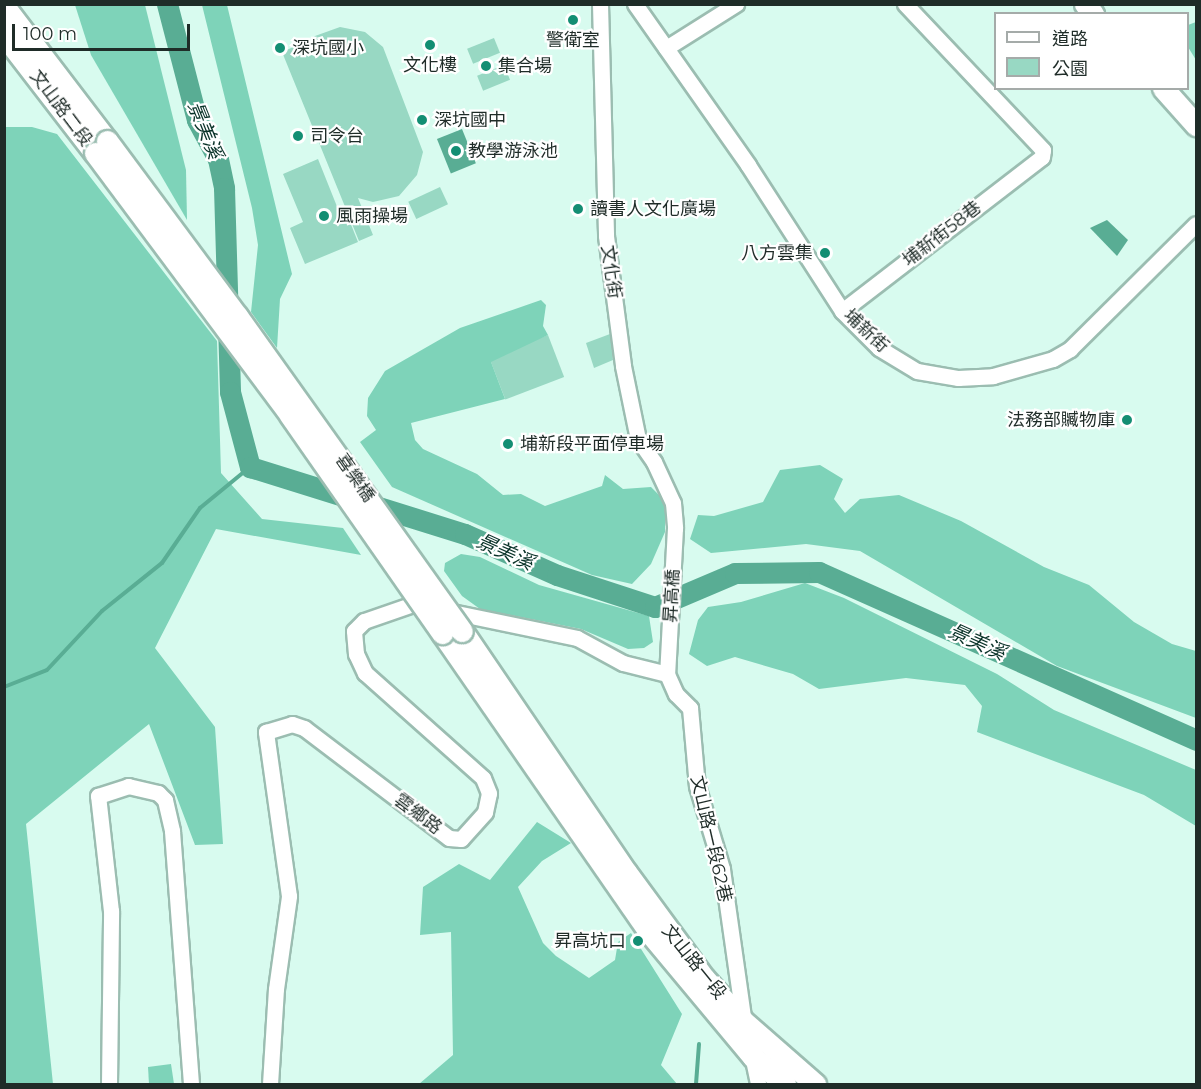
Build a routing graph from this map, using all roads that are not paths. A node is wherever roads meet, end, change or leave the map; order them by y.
1 (600, 4) edge
2 (635, 4) edge
3 (736, 4) edge
4 (905, 4) edge
5 (4, 6) edge
6 (4, 35) edge
7 (666, 48) junction
8 (1165, 90) edge
9 (1197, 125) edge
10 (101, 147) junction
11 (1197, 224) edge
12 (842, 311) junction
13 (675, 528) joint
14 (668, 668) junction
15 (585, 827) junction
16 (743, 1021) junction
17 (753, 1057) junction
18 (109, 1084) edge
19 (191, 1084) edge
20 (270, 1084) edge
21 (758, 1084) edge
22 (785, 1084) edge
23 (815, 1084) edge

1 - 13 street, 文化街
2 - 7 street, 埔新街
3 - 7 street
4 - 12 street, 埔新街58巷
5 - 10 main road, 文山路二段
6 - 10 main road, 文山路二段
7 - 12 street, 埔新街
8 - 9 main road
10 - 15 main road, 喜樂橋, bridge
11 - 12 street, 埔新街
13 - 14 street, 昇高橋
14 - 16 street, 文山路一段62巷
14 - 20 street, 雲鄉路
15 - 16 main road, 文山路一段
15 - 17 main road, 文山路一段
16 - 17 street, 文山路一段62巷
16 - 23 main road, 文山路一段
17 - 21 street, 文山路一段62巷
17 - 22 main road, 文山路一段
18 - 19 street

